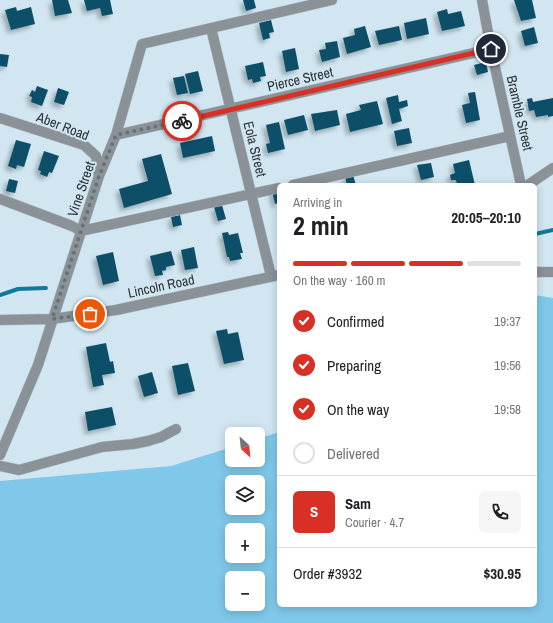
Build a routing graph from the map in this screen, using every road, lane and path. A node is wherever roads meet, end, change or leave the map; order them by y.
1 (332, 0) edge
2 (482, 0) edge
3 (211, 28) junction
4 (491, 49) junction
5 (231, 110) junction
6 (0, 118) edge
7 (116, 135) junction
8 (510, 136) junction
9 (553, 168) edge
10 (99, 176) junction
11 (302, 183) edge
12 (522, 183) edge
13 (531, 183) edge
14 (277, 188) edge
15 (251, 194) junction
16 (0, 199) edge
17 (81, 232) junction
18 (537, 272) edge
19 (553, 272) edge
20 (275, 276) edge
21 (52, 319) junction
22 (0, 320) edge
23 (176, 428) dead end
24 (0, 455) edge
25 (0, 466) edge

1 - 3 street
2 - 4 street, Bramble Street
3 - 5 street, Eola Street
3 - 7 street, Vine Street
4 - 5 street, Pierce Street
4 - 8 street, Bramble Street
5 - 7 street, Pierce Street
5 - 15 street, Eola Street
6 - 10 street, Aber Road
7 - 10 street, Vine Street
8 - 11 street
8 - 12 street, Bramble Street
9 - 13 street
10 - 17 street, Vine Street
14 - 15 street
15 - 17 street
15 - 20 street, Eola Street
16 - 17 street
17 - 21 street, Vine Street
18 - 19 street
20 - 21 street, Lincoln Road
21 - 22 street, Lincoln Road
21 - 24 street, Vine Street
23 - 25 street

